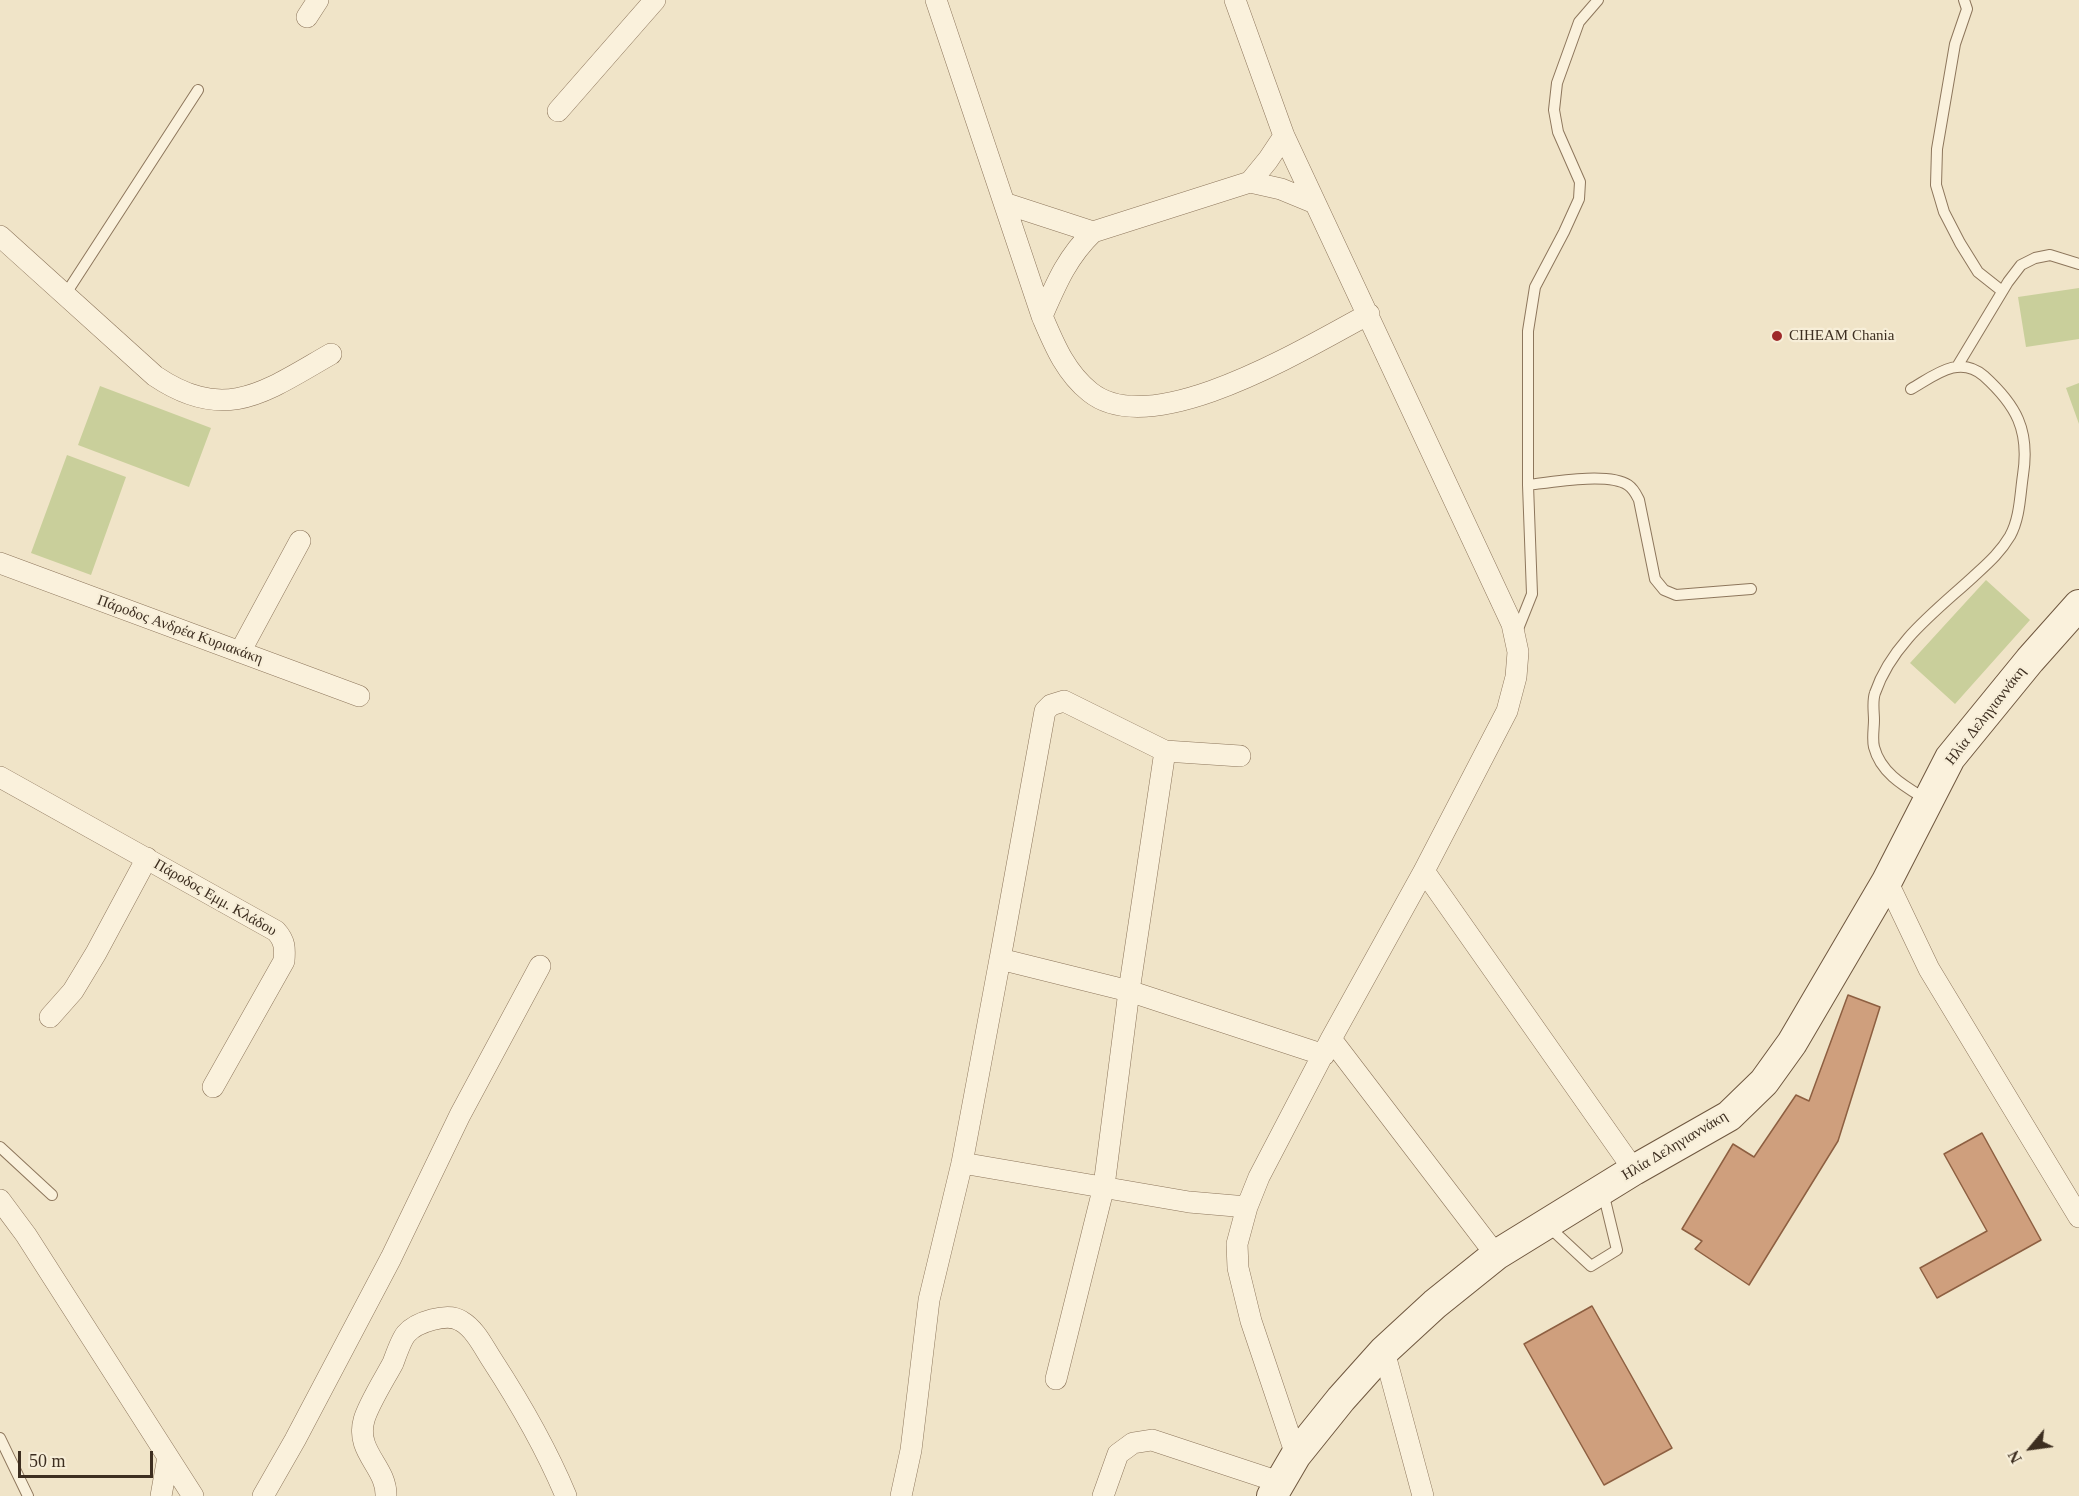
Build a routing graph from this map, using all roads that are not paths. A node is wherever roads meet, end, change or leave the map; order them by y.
1 (655, 0) edge
2 (936, 0) edge
3 (1235, 0) edge
4 (1599, 0) edge
5 (1964, 0) edge
6 (198, 90) dead end
7 (558, 111) dead end
8 (1284, 136) junction
9 (1250, 182) junction
10 (1004, 203) junction
11 (1315, 203) junction
12 (1093, 232) junction
13 (0, 236) edge
14 (2079, 264) edge
15 (2002, 291) junction
16 (65, 295) junction
17 (1369, 314) junction
18 (1042, 316) junction
19 (331, 354) dead end
20 (1958, 365) junction
21 (1911, 389) dead end
22 (1528, 485) junction
23 (300, 541) dead end
24 (0, 564) edge
25 (1750, 589) dead end
26 (2079, 605) edge
27 (1515, 637) junction
28 (240, 652) junction
29 (359, 696) dead end
30 (1165, 751) junction
31 (1240, 756) dead end
32 (0, 777) edge
33 (1927, 800) junction
34 (147, 858) junction
35 (1424, 872) junction
36 (1887, 881) junction
37 (1000, 959) junction
38 (540, 966) dead end
39 (1129, 992) junction
40 (50, 1017) dead end
41 (1328, 1047) junction
42 (213, 1087) dead end
43 (0, 1147) edge
44 (962, 1163) junction
45 (1634, 1170) junction
46 (1104, 1186) junction
47 (1603, 1189) junction
48 (52, 1196) dead end
49 (0, 1200) edge
50 (1247, 1207) junction
51 (2079, 1217) edge
52 (1546, 1224) junction
53 (1496, 1255) junction
54 (1384, 1351) junction
55 (1056, 1379) dead end
56 (0, 1438) edge
57 (1296, 1455) junction
58 (168, 1457) junction
59 (1275, 1489) edge
60 (28, 1496) edge
61 (161, 1496) edge
62 (193, 1496) edge
63 (263, 1496) edge
64 (386, 1496) edge
65 (567, 1496) edge
66 (901, 1496) edge
67 (1102, 1496) edge
68 (1423, 1496) edge

1 - 7 street
2 - 10 street
3 - 8 street
4 - 22 lane
5 - 15 lane
6 - 16 lane
8 - 9 street
8 - 11 street
9 - 11 street
9 - 12 street
10 - 12 street
10 - 18 street
11 - 17 street
12 - 18 street
13 - 16 street
14 - 15 lane
15 - 20 lane
16 - 19 street
17 - 18 street
17 - 27 street
20 - 21 lane
20 - 33 lane
22 - 25 lane
22 - 27 lane
23 - 28 street
24 - 28 street, Πάροδος Ανδρέα Κυριακάκη
26 - 33 street, Ηλία Δεληγιαννάκη
27 - 35 street
28 - 29 street, Πάροδος Ανδρέα Κυριακάκη
30 - 31 street
30 - 37 street
30 - 39 street
32 - 34 street, Πάροδος Εμμ. Κλάδου
33 - 36 street, Ηλία Δεληγιαννάκη
34 - 40 street
34 - 42 street, Πάροδος Εμμ. Κλάδου
35 - 41 street
35 - 45 street
36 - 45 street, Ηλία Δεληγιαννάκη
36 - 51 street
37 - 39 street
37 - 44 street
38 - 63 street
39 - 41 street
39 - 46 street
41 - 50 street
41 - 53 street
43 - 48 lane
44 - 46 street
44 - 66 street
45 - 47 street, Ηλία Δεληγιαννάκη
46 - 50 street
46 - 55 street
47 - 52 street, Ηλία Δεληγιαννάκη
47 - 52 lane
49 - 58 street
50 - 57 street
52 - 53 street, Ηλία Δεληγιαννάκη
53 - 54 street, Ηλία Δεληγιαννάκη
54 - 57 street, Ηλία Δεληγιαννάκη
54 - 68 street
56 - 60 lane
57 - 59 street, Ηλία Δεληγιαννάκη
58 - 61 street
58 - 62 street
59 - 67 street
64 - 65 street

